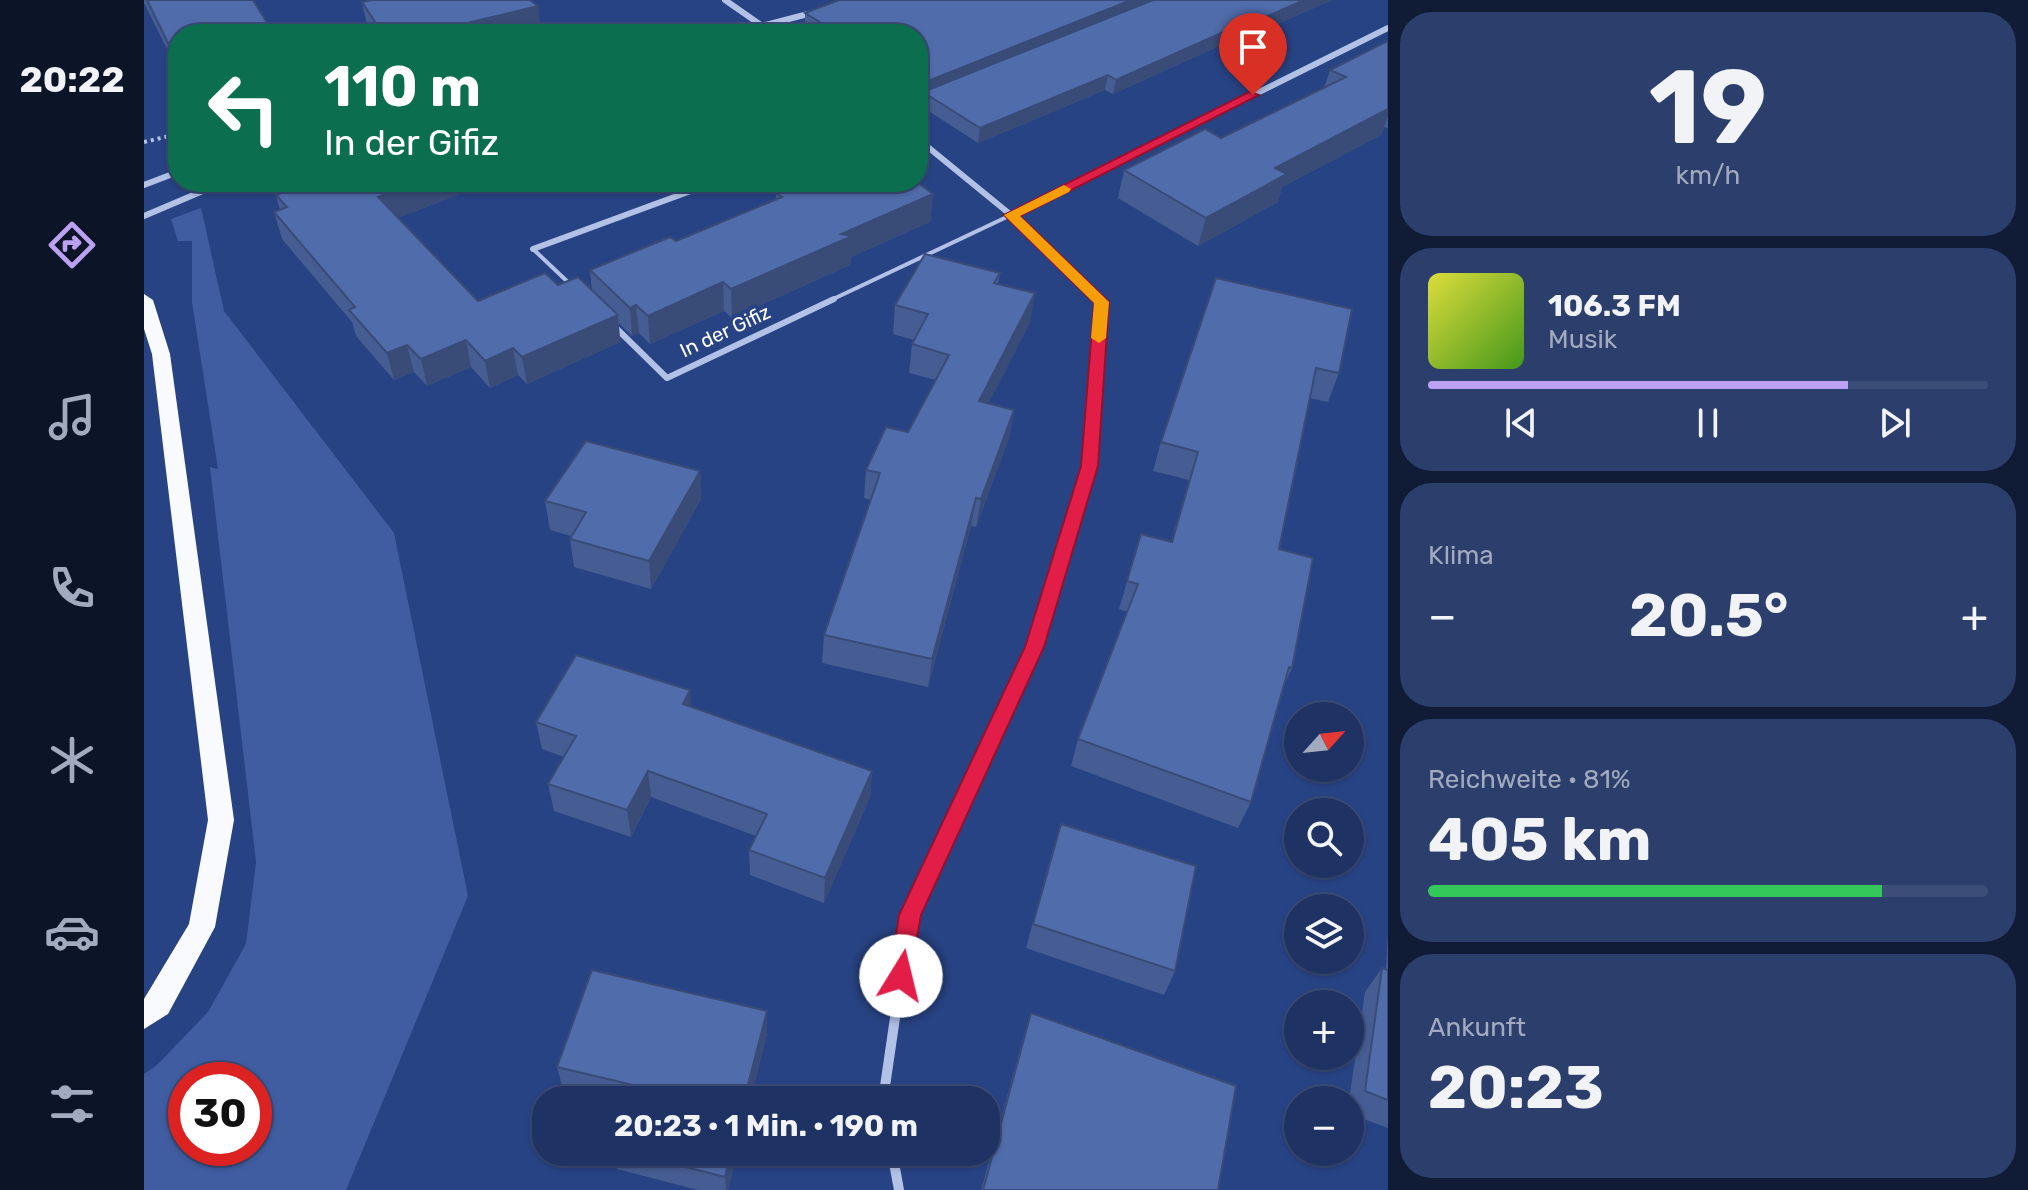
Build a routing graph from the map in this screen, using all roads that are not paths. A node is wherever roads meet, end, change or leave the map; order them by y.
1 (725, 0) edge
2 (825, 9) edge
3 (760, 24) edge
4 (774, 24) edge
5 (1388, 28) edge
6 (928, 147) edge
7 (168, 176) edge
8 (144, 185) edge
9 (200, 192) edge
10 (688, 192) edge
11 (1011, 215) junction
12 (144, 216) edge
13 (533, 249) joint
14 (578, 292) edge
15 (144, 300) edge
16 (611, 324) edge
17 (144, 1016) edge
18 (885, 1086) edge
19 (895, 1166) edge
20 (899, 1190) edge

1 - 3 street
2 - 4 street
5 - 11 street
6 - 11 street
7 - 8 street
9 - 12 street
10 - 13 street
11 - 16 lane, In der Gifiz
11 - 18 street
13 - 14 lane
15 - 17 highway
19 - 20 street

